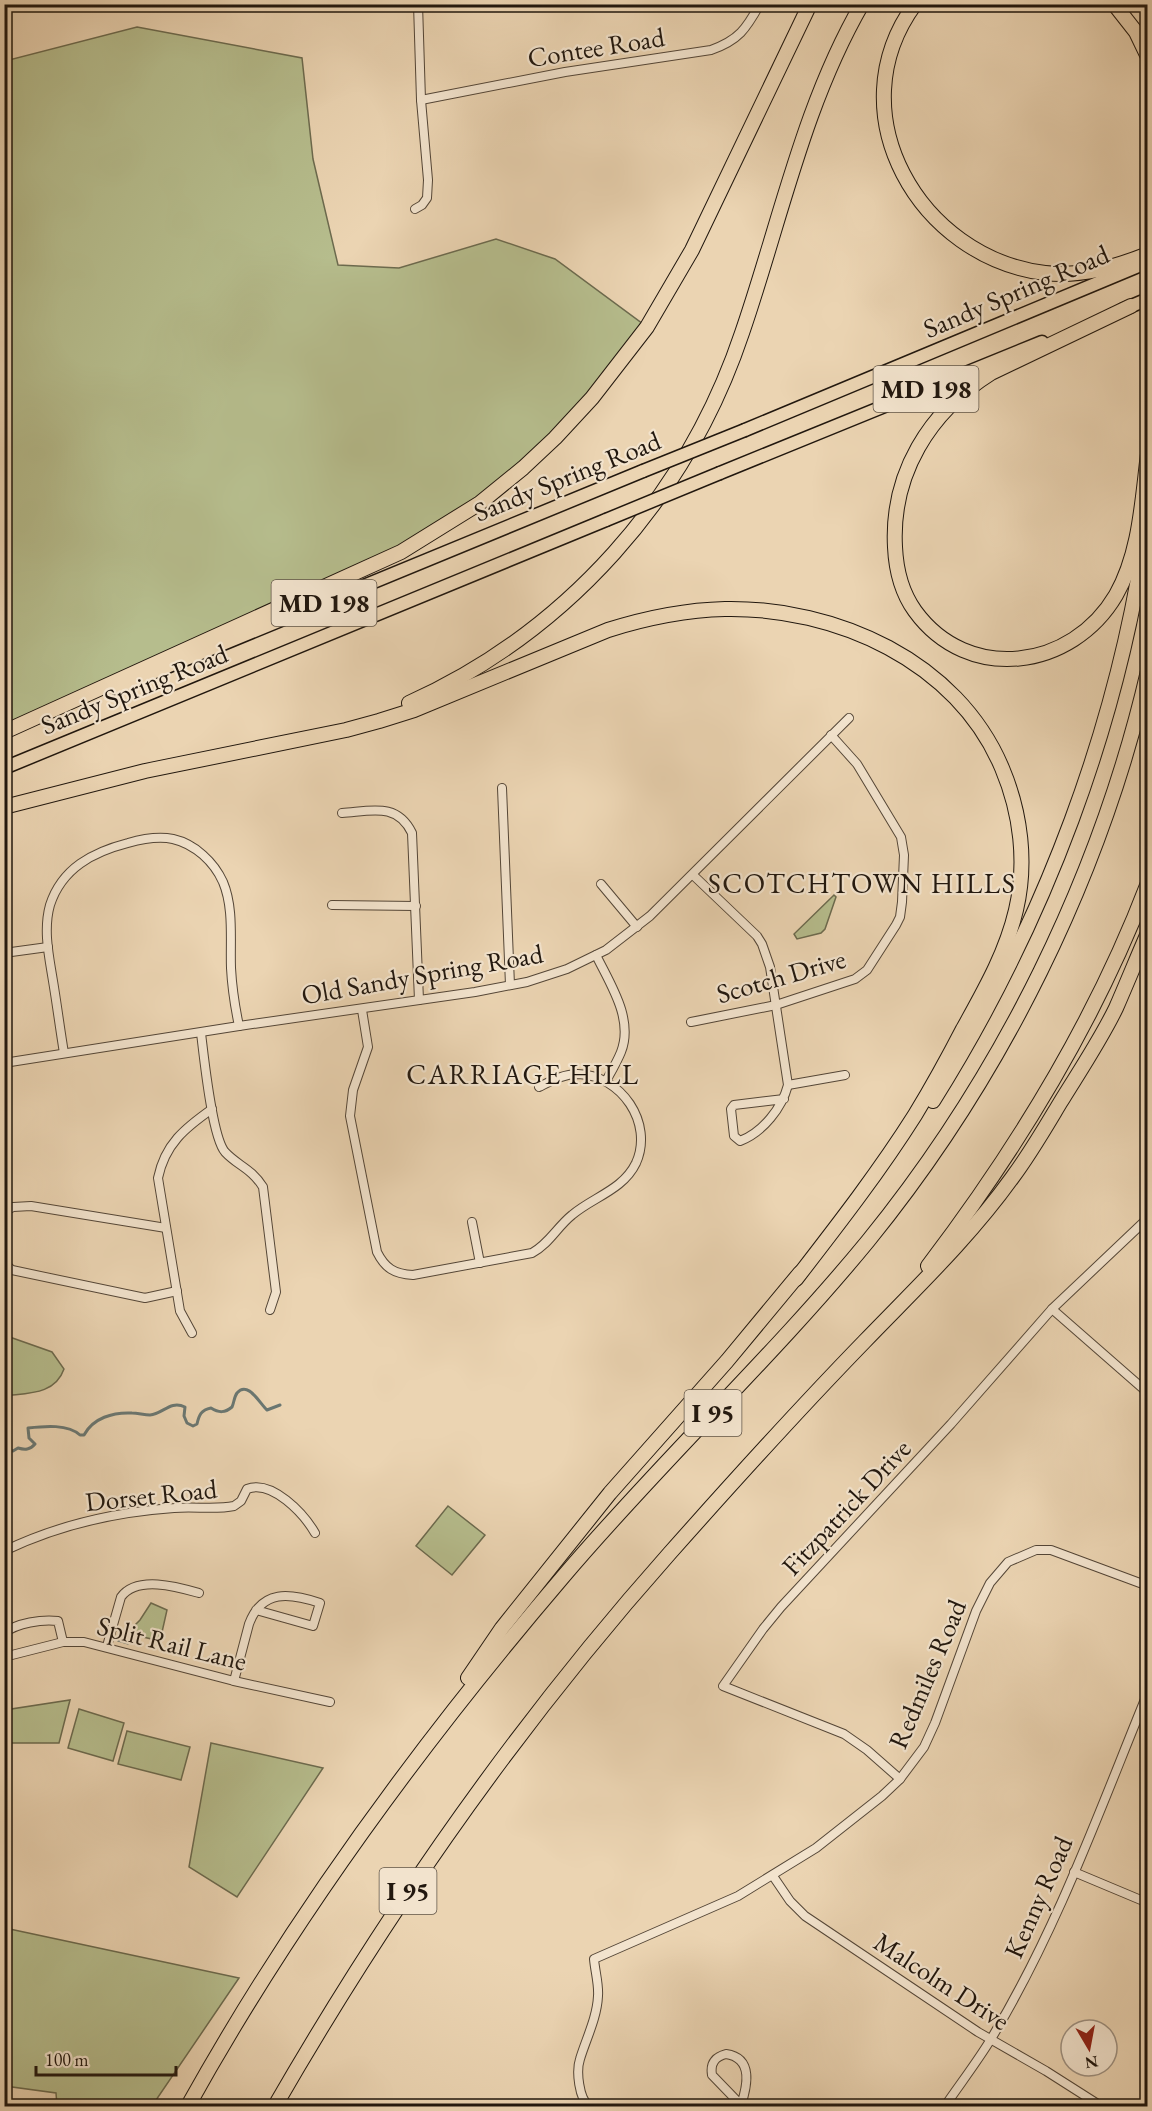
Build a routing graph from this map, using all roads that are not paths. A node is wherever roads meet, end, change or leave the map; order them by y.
1 (418, 4) edge
2 (760, 4) edge
3 (810, 4) edge
4 (861, 4) edge
5 (915, 4) edge
6 (1114, 4) edge
7 (1148, 57) edge
8 (420, 99) junction
9 (416, 209) dead end
10 (1148, 254) edge
11 (1138, 263) edge
12 (1148, 299) edge
13 (1131, 306) junction
14 (1148, 454) edge
15 (1148, 516) edge
16 (1148, 671) edge
17 (849, 718) dead end
18 (4, 732) edge
19 (831, 735) junction
20 (305, 739) junction
21 (4, 768) edge
22 (502, 788) dead end
23 (4, 807) edge
24 (342, 813) dead end
25 (693, 875) junction
26 (601, 884) dead end
27 (1148, 884) edge
28 (332, 905) dead end
29 (416, 906) junction
30 (637, 927) junction
31 (1148, 933) edge
32 (48, 947) junction
33 (4, 953) edge
34 (596, 955) junction
35 (510, 985) junction
36 (419, 1000) junction
37 (776, 1005) junction
38 (362, 1010) junction
39 (691, 1022) dead end
40 (239, 1026) junction
41 (201, 1033) junction
42 (64, 1053) junction
43 (4, 1064) edge
44 (845, 1075) dead end
45 (606, 1081) junction
46 (788, 1085) junction
47 (539, 1088) dead end
48 (784, 1099) junction
49 (213, 1109) junction
50 (4, 1212) edge
51 (1148, 1218) edge
52 (472, 1222) dead end
53 (166, 1228) junction
54 (4, 1263) edge
55 (480, 1263) junction
56 (796, 1279) junction
57 (177, 1291) junction
58 (1052, 1309) junction
59 (270, 1310) dead end
60 (192, 1333) dead end
61 (862, 1343) junction
62 (1148, 1393) edge
63 (315, 1533) dead end
64 (4, 1551) edge
65 (1148, 1586) edge
66 (199, 1593) dead end
67 (256, 1610) junction
68 (4, 1633) edge
69 (4, 1642) edge
70 (63, 1642) junction
71 (107, 1647) junction
72 (6, 1656) edge
73 (234, 1681) junction
74 (1148, 1692) edge
75 (330, 1702) dead end
76 (416, 1758) junction
77 (900, 1779) junction
78 (1074, 1872) junction
79 (773, 1876) junction
80 (1148, 1903) edge
81 (991, 2039) junction
82 (188, 2106) edge
83 (275, 2106) edge
84 (589, 2106) edge
85 (740, 2106) edge
86 (945, 2106) edge
87 (1101, 2106) edge

1 - 8 street
2 - 8 street, Contee Road
3 - 18 highway
4 - 20 highway
5 - 11 highway
6 - 7 highway
8 - 9 street
10 - 11 highway
11 - 18 main road, Sandy Spring Road / MD 198, bridge
12 - 13 main road, Sandy Spring Road / MD 198
13 - 14 highway
13 - 21 main road, Sandy Spring Road / MD 198, bridge
15 - 56 highway
16 - 76 highway, I 95
17 - 19 street, Old Sandy Spring Road
19 - 25 street, Old Sandy Spring Road
19 - 37 street, Scotch Drive
20 - 23 highway
20 - 56 highway
22 - 35 street
24 - 29 street
25 - 30 street, Old Sandy Spring Road
25 - 37 street
26 - 30 street
27 - 61 highway, I 95
28 - 29 street
29 - 36 street
30 - 34 street, Old Sandy Spring Road
31 - 61 highway
32 - 33 street
32 - 40 street
32 - 42 street
34 - 35 street, Old Sandy Spring Road
34 - 45 street
35 - 36 street, Old Sandy Spring Road
36 - 38 street, Old Sandy Spring Road
37 - 39 street, Scotch Drive
37 - 46 street
38 - 40 street, Old Sandy Spring Road
38 - 55 street
40 - 41 street, Old Sandy Spring Road
41 - 42 street, Old Sandy Spring Road
41 - 49 street
42 - 43 street, Old Sandy Spring Road
44 - 46 street
45 - 47 street
45 - 55 street
46 - 48 street
48 - 48 street
49 - 53 street
49 - 59 street
50 - 53 street
51 - 58 street, Fitzpatrick Drive
52 - 55 street
53 - 57 street
54 - 57 street
56 - 76 highway
57 - 60 street
58 - 62 street
58 - 77 street, Fitzpatrick Drive
61 - 83 highway, I 95
63 - 64 street, Dorset Road
65 - 77 street, Redmiles Road
66 - 71 street
67 - 67 street
67 - 73 street
68 - 70 street
69 - 72 street
70 - 71 street, Split Rail Lane
70 - 72 street, Split Rail Lane
71 - 73 street, Split Rail Lane
73 - 75 street, Split Rail Lane
74 - 78 street, Kenny Road
76 - 82 highway, I 95
77 - 79 street, Redmiles Road
78 - 80 street
78 - 81 street, Kenny Road
79 - 81 street, Malcolm Drive
79 - 84 street, Redmiles Road
81 - 86 street, Kenny Road
81 - 87 street, Malcolm Drive
85 - 85 street

